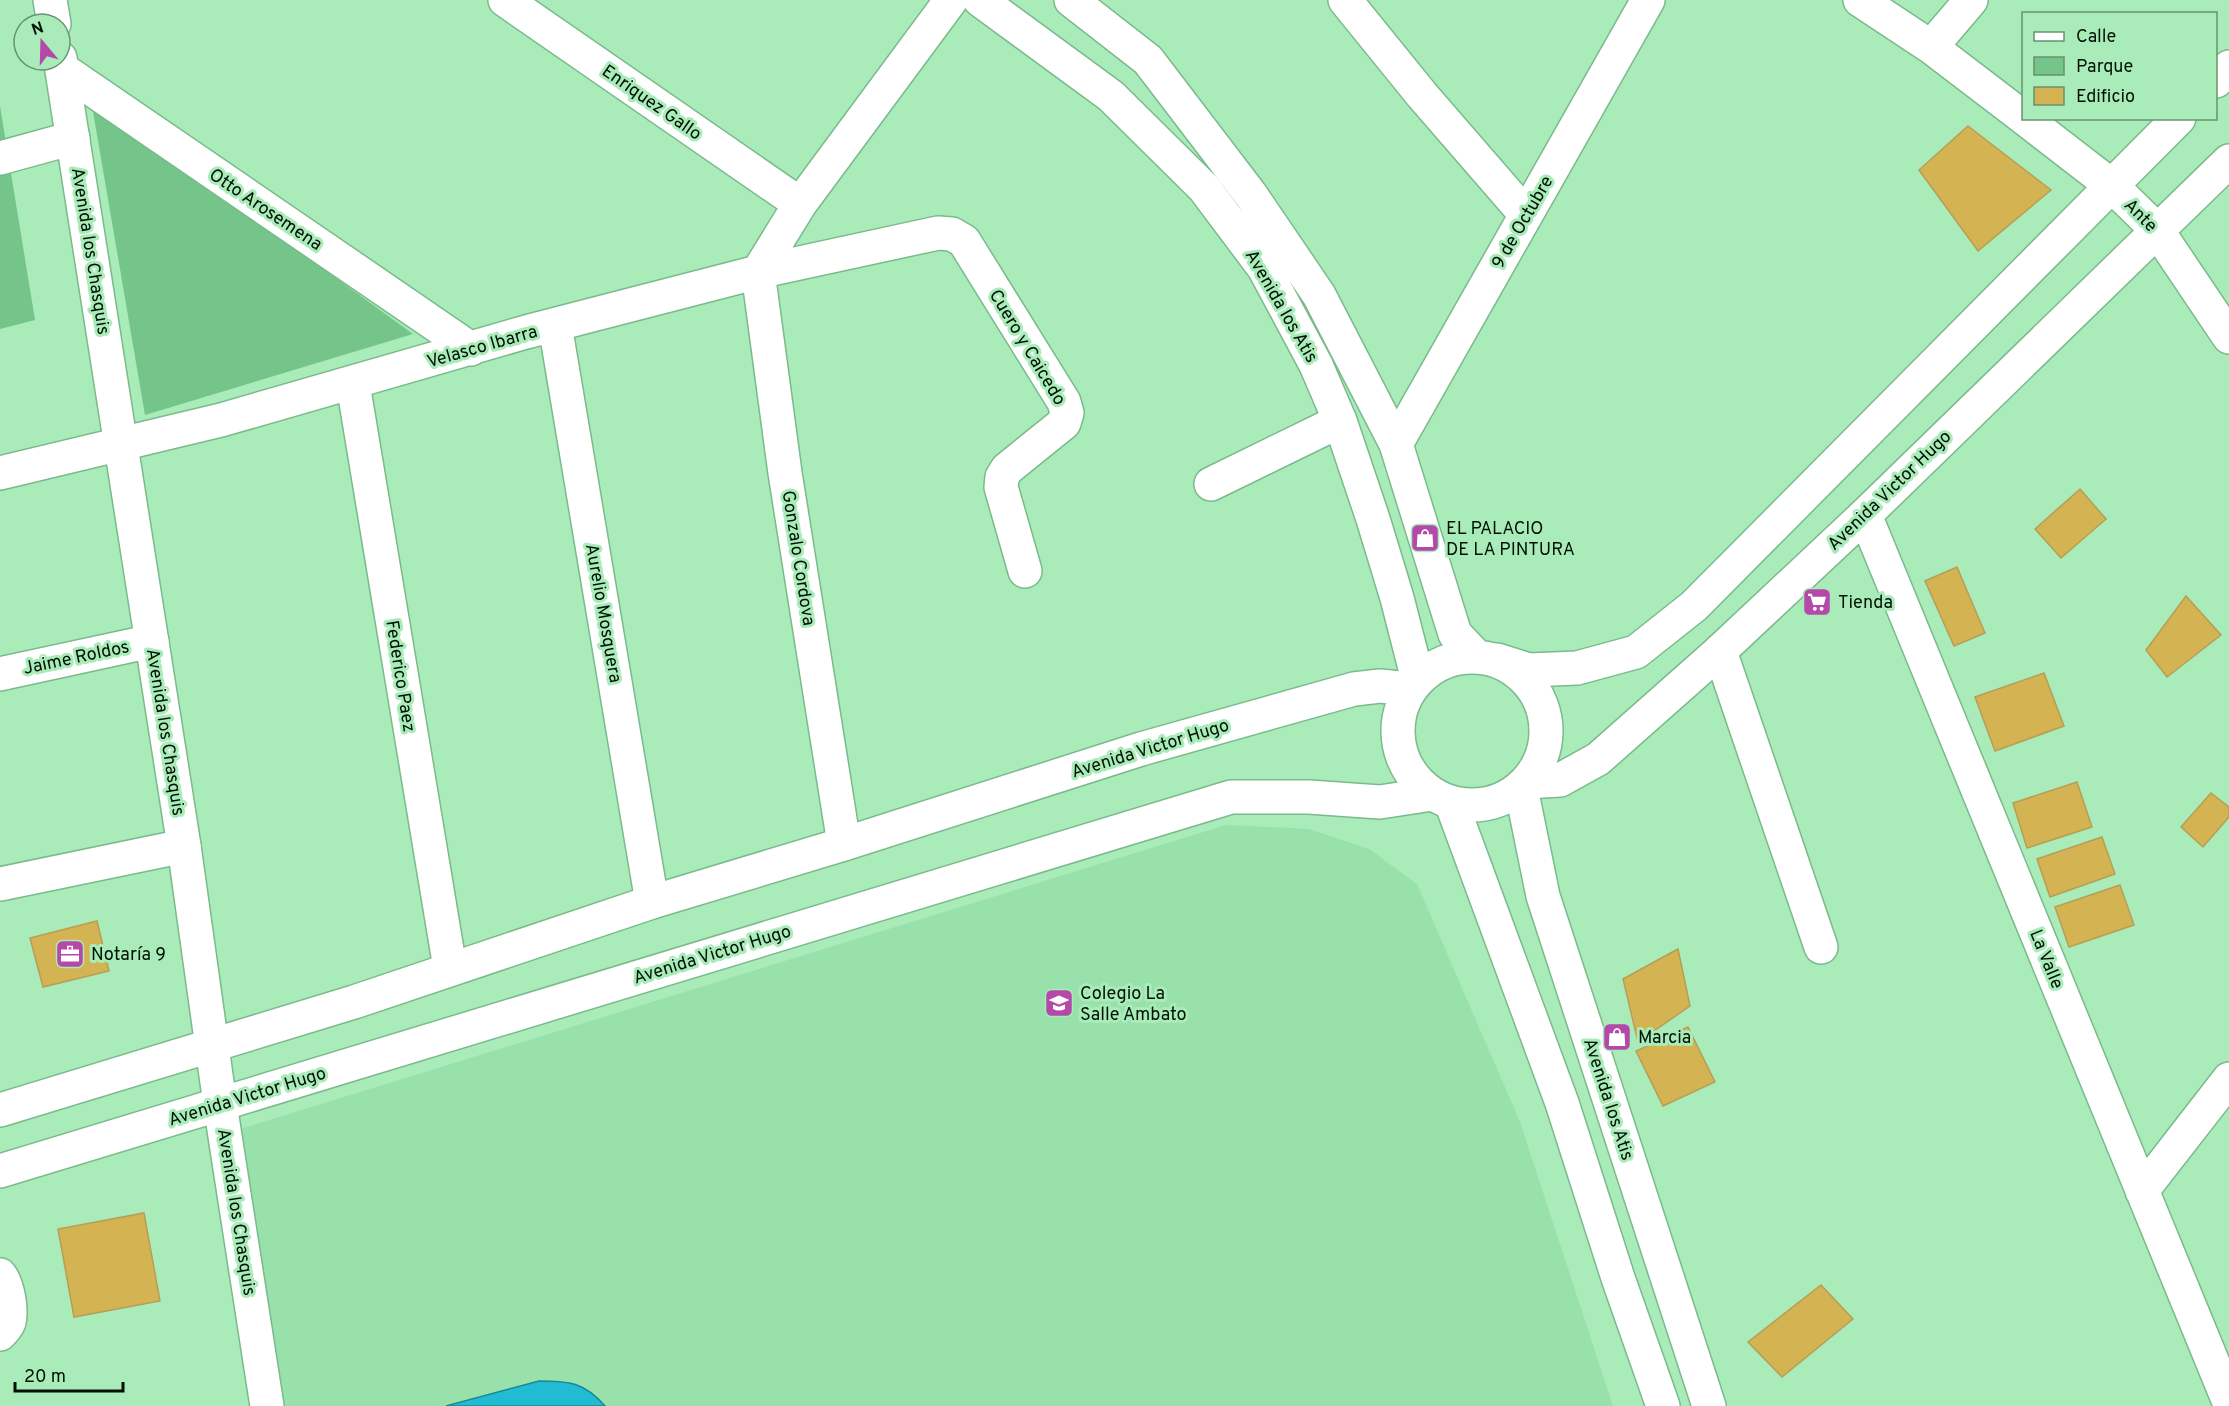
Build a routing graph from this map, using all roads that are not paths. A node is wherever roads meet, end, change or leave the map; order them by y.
1 (505, 0) edge
2 (951, 0) edge
3 (980, 0) edge
4 (1071, 0) edge
5 (1345, 0) edge
6 (1648, 0) edge
7 (1860, 0) edge
8 (1971, 0) edge
9 (1931, 47) junction
10 (2229, 67) edge
11 (72, 71) edge
12 (62, 72) edge
13 (2217, 80) edge
14 (2022, 116) edge
15 (2027, 120) edge
16 (2177, 120) edge
17 (73, 138) junction
18 (0, 158) edge
19 (2229, 160) edge
20 (2112, 186) junction
21 (800, 204) junction
22 (1526, 215) junction
23 (2157, 230) junction
24 (964, 241) joint
25 (758, 272) junction
26 (555, 325) junction
27 (2229, 337) edge
28 (471, 349) junction
29 (353, 384) junction
30 (1340, 421) junction
31 (122, 444) junction
32 (1396, 444) junction
33 (0, 472) edge
34 (1211, 484) dead end
35 (1865, 515) junction
36 (1025, 571) dead end
37 (152, 641) junction
38 (1720, 651) junction
39 (1487, 658) junction
40 (0, 674) edge
41 (1414, 684) junction
42 (1524, 785) junction
43 (1442, 798) junction
44 (844, 844) junction
45 (184, 846) junction
46 (0, 884) edge
47 (652, 902) junction
48 (1821, 947) dead end
49 (450, 968) junction
50 (213, 1044) junction
51 (2229, 1079) edge
52 (220, 1104) junction
53 (0, 1110) edge
54 (0, 1171) edge
55 (2142, 1191) junction
56 (0, 1275) edge
57 (0, 1334) edge
58 (2229, 1402) edge
59 (267, 1406) edge
60 (1663, 1406) edge
61 (1709, 1406) edge

1 - 21 main road, Enriquez Gallo
2 - 21 main road
3 - 30 main road, Avenida los Atis
4 - 32 main road, Avenida los Atis
5 - 22 main road
6 - 22 main road, 9 de Octubre
7 - 9 main road, Ante
8 - 9 main road
9 - 14 main road, Ante
10 - 13 main road
11 - 28 main road, Otto Arosemena
12 - 17 main road, Avenida los Chasquis
15 - 20 main road, Ante
16 - 20 main road
17 - 18 main road
17 - 31 main road, Avenida los Chasquis
19 - 23 main road, Avenida Victor Hugo
20 - 23 main road, Ante
20 - 39 main road
21 - 25 main road
22 - 32 main road, 9 de Octubre
23 - 27 main road, Ante
23 - 35 main road, Avenida Victor Hugo
24 - 25 main road, Velasco Ibarra
24 - 36 main road, Cuero y Caicedo
25 - 26 main road, Velasco Ibarra
25 - 44 main road, Gonzalo Cordova
26 - 28 main road, Velasco Ibarra
26 - 47 main road, Aurelio Mosquera
28 - 29 main road, Velasco Ibarra
29 - 31 main road, Velasco Ibarra
29 - 49 main road, Federico Paez
30 - 34 main road
30 - 41 main road, Avenida los Atis
31 - 33 main road, Velasco Ibarra
31 - 37 main road, Avenida los Chasquis
32 - 39 main road, Avenida los Atis
35 - 38 main road, Avenida Victor Hugo
35 - 55 main road, La Valle
37 - 40 main road, Jaime Roldos
37 - 45 main road, Avenida los Chasquis
38 - 42 main road, Avenida Victor Hugo
38 - 48 main road
39 - 41 main road
39 - 42 main road, Avenida los Atis
41 - 43 main road
41 - 44 main road, Avenida Victor Hugo
42 - 43 main road
42 - 61 main road, Avenida los Atis
43 - 52 main road, Avenida Victor Hugo
43 - 60 main road
44 - 47 main road, Avenida Victor Hugo
45 - 46 main road
45 - 50 main road, Avenida los Chasquis
47 - 49 main road, Avenida Victor Hugo
49 - 50 main road, Avenida Victor Hugo
50 - 52 main road, Avenida los Chasquis
50 - 53 main road, Avenida Victor Hugo
51 - 55 main road
52 - 54 main road, Avenida Victor Hugo
52 - 59 main road, Avenida los Chasquis
55 - 58 main road, La Valle
56 - 57 main road

